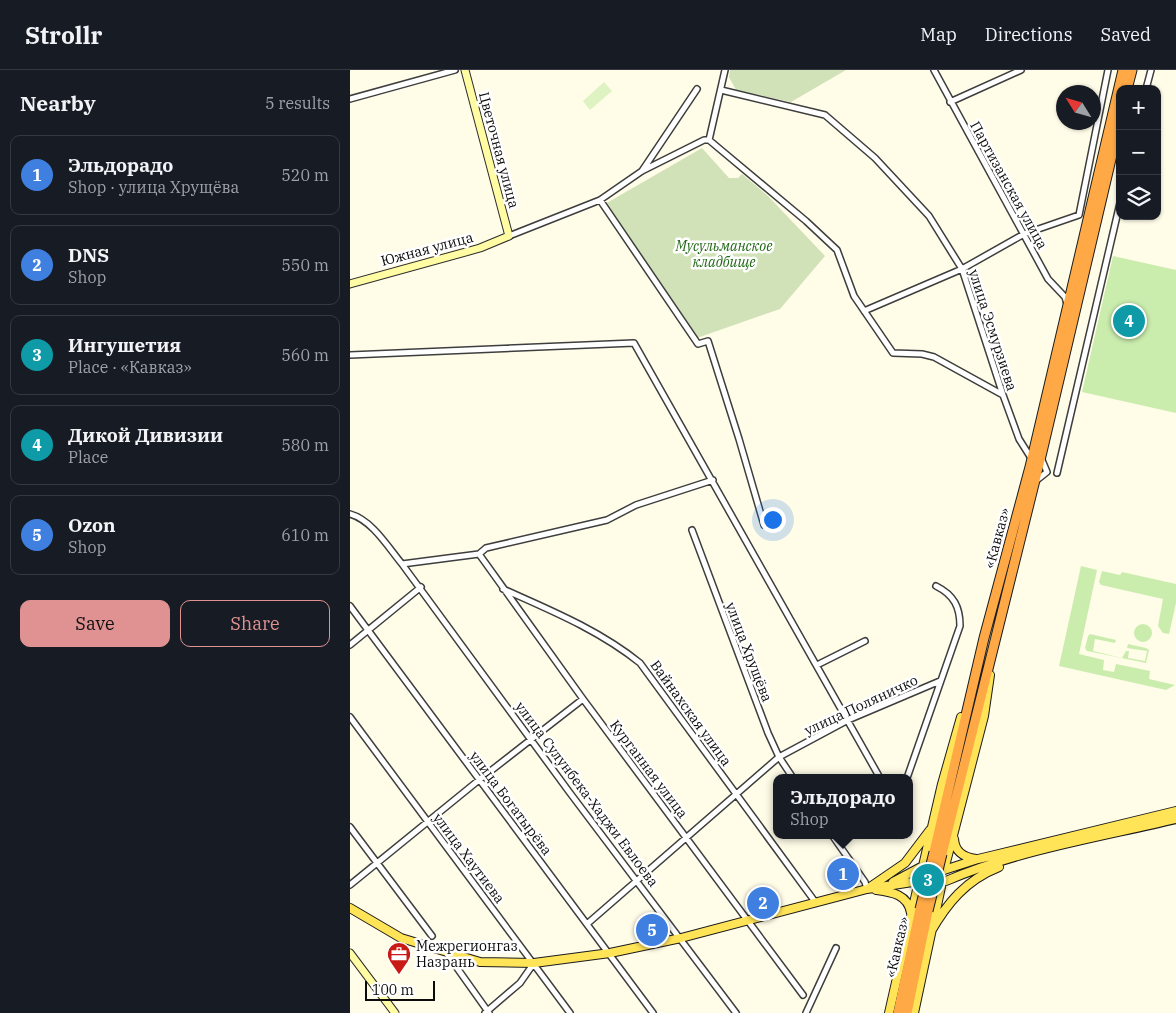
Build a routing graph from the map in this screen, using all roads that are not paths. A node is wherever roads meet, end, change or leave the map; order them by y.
1 (455, 70) edge
2 (465, 70) edge
3 (725, 70) edge
4 (934, 70) edge
5 (1021, 70) edge
6 (1108, 70) edge
7 (1122, 70) edge
8 (1132, 70) edge
9 (1151, 70) edge
10 (1129, 85) edge
11 (1147, 85) edge
12 (697, 89) dead end
13 (721, 90) junction
14 (350, 99) edge
15 (950, 102) junction
16 (1118, 130) edge
17 (709, 140) junction
18 (642, 171) junction
19 (600, 200) junction
20 (1116, 220) edge
21 (1024, 234) junction
22 (509, 236) junction
23 (962, 269) junction
24 (1073, 283) junction
25 (350, 284) edge
26 (1056, 288) junction
27 (1068, 308) junction
28 (864, 311) junction
29 (350, 355) edge
30 (1002, 395) junction
31 (1036, 444) junction
32 (1024, 446) junction
33 (1032, 460) junction
34 (1057, 473) dead end
35 (713, 480) junction
36 (350, 514) edge
37 (764, 525) dead end
38 (692, 530) dead end
39 (479, 554) junction
40 (402, 564) junction
41 (936, 586) dead end
42 (421, 587) junction
43 (503, 589) junction
44 (350, 606) edge
45 (368, 631) junction
46 (995, 635) junction
47 (984, 638) junction
48 (864, 641) dead end
49 (350, 645) edge
50 (816, 665) junction
51 (940, 681) junction
52 (582, 700) junction
53 (350, 717) edge
54 (848, 720) junction
55 (531, 739) junction
56 (779, 757) junction
57 (790, 774) edge
58 (878, 774) edge
59 (908, 774) edge
60 (479, 780) junction
61 (736, 795) junction
62 (1176, 811) edge
63 (1176, 819) edge
64 (428, 822) junction
65 (350, 827) edge
66 (932, 828) junction
67 (954, 835) junction
68 (686, 837) junction
69 (835, 839) edge
70 (938, 853) junction
71 (1033, 853) junction
72 (978, 859) junction
73 (377, 865) junction
74 (923, 866) junction
75 (944, 870) junction
76 (637, 881) junction
77 (919, 881) junction
78 (943, 884) junction
79 (350, 885) edge
80 (876, 888) junction
81 (866, 889) junction
82 (816, 903) junction
83 (350, 908) edge
84 (924, 910) junction
85 (911, 916) junction
86 (748, 922) junction
87 (587, 924) junction
88 (930, 933) junction
89 (432, 936) dead end
90 (681, 938) junction
91 (836, 948) dead end
92 (444, 951) junction
93 (610, 952) junction
94 (350, 953) edge
95 (534, 963) junction
96 (803, 995) dead end
97 (487, 1012) edge
98 (395, 1013) edge
99 (570, 1013) edge
100 (653, 1013) edge
101 (736, 1013) edge
102 (806, 1013) edge
103 (889, 1013) edge
104 (898, 1013) edge
105 (907, 1013) edge
106 (914, 1013) edge

1 - 14 street
2 - 22 street, Цветочная улица
3 - 13 street
4 - 15 street, Партизанская улица
5 - 15 street
6 - 21 street
7 - 24 highway, «Кавказ»
8 - 10 highway
9 - 11 street
12 - 18 street
13 - 17 street
13 - 23 street, улица Эсмурзиева
15 - 21 street, Партизанская улица
16 - 46 highway, «Кавказ»
17 - 18 street
17 - 28 street
18 - 19 street
19 - 22 street
19 - 37 street
20 - 34 street
21 - 23 street
21 - 26 street, Партизанская улица
22 - 25 street, Южная улица
23 - 28 street
23 - 30 street, улица Эсмурзиева
24 - 26 street
24 - 27 highway, «Кавказ»
26 - 27 street, Партизанская улица
27 - 31 highway, «Кавказ»
28 - 30 street
29 - 35 street
30 - 32 street, улица Эсмурзиева
31 - 32 street
31 - 33 highway, «Кавказ»
32 - 33 street, улица Эсмурзиева
33 - 47 highway, «Кавказ»
35 - 39 street
35 - 50 street
36 - 40 street, улица Сулунбека-Хаджи Евлоева
38 - 56 street, улица Хрущёва
39 - 40 street
39 - 43 street, Курганная улица
40 - 42 street, улица Сулунбека-Хаджи Евлоева
41 - 51 street
42 - 45 street
42 - 55 street, улица Сулунбека-Хаджи Евлоева
43 - 52 street, Курганная улица
43 - 61 street, Вайнахская улица
44 - 45 street, улица Богатырёва
45 - 49 street
45 - 60 street, улица Богатырёва
46 - 67 main road
46 - 70 highway, «Кавказ»
47 - 66 main road
47 - 70 highway, «Кавказ»
48 - 50 street
50 - 54 street
51 - 54 street, улица Поляничко
51 - 59 street
52 - 55 street
52 - 68 street, Курганная улица
53 - 64 street, улица Хаутиева
54 - 56 street, улица Поляничко
54 - 58 street
55 - 60 street
55 - 76 street, улица Сулунбека-Хаджи Евлоева
56 - 57 street, улица Хрущёва
56 - 61 street, улица Поляничко
60 - 64 street
60 - 87 street, улица Богатырёва
61 - 68 street, улица Поляничко
61 - 82 street, Вайнахская улица
62 - 72 main road
63 - 71 main road
64 - 73 street
64 - 95 street, улица Хаутиева
65 - 73 street
66 - 74 main road
66 - 81 main road
67 - 72 main road
67 - 75 main road
68 - 76 street, улица Поляничко
68 - 86 street, Курганная улица
69 - 81 street
70 - 84 highway, «Кавказ», bridge
71 - 78 main road
71 - 88 main road
72 - 75 main road
73 - 79 street
73 - 89 street
74 - 75 main road
74 - 77 main road
74 - 80 main road
75 - 78 main road
76 - 87 street, улица Поляничко
76 - 90 street, улица Сулунбека-Хаджи Евлоева
77 - 78 main road
77 - 80 main road
77 - 85 main road
78 - 88 main road
80 - 81 main road
81 - 82 main road
81 - 85 main road
82 - 86 main road
83 - 92 main road
84 - 104 highway, «Кавказ»
84 - 105 highway, «Кавказ»
85 - 103 main road
86 - 90 main road
86 - 96 street, Курганная улица
87 - 93 street, улица Богатырёва
88 - 106 main road
90 - 93 main road
90 - 101 street, улица Сулунбека-Хаджи Евлоева
91 - 102 street
92 - 95 main road
92 - 97 street
93 - 95 main road
93 - 100 street, улица Богатырёва
94 - 98 street
95 - 97 street
95 - 99 street, улица Хаутиева

